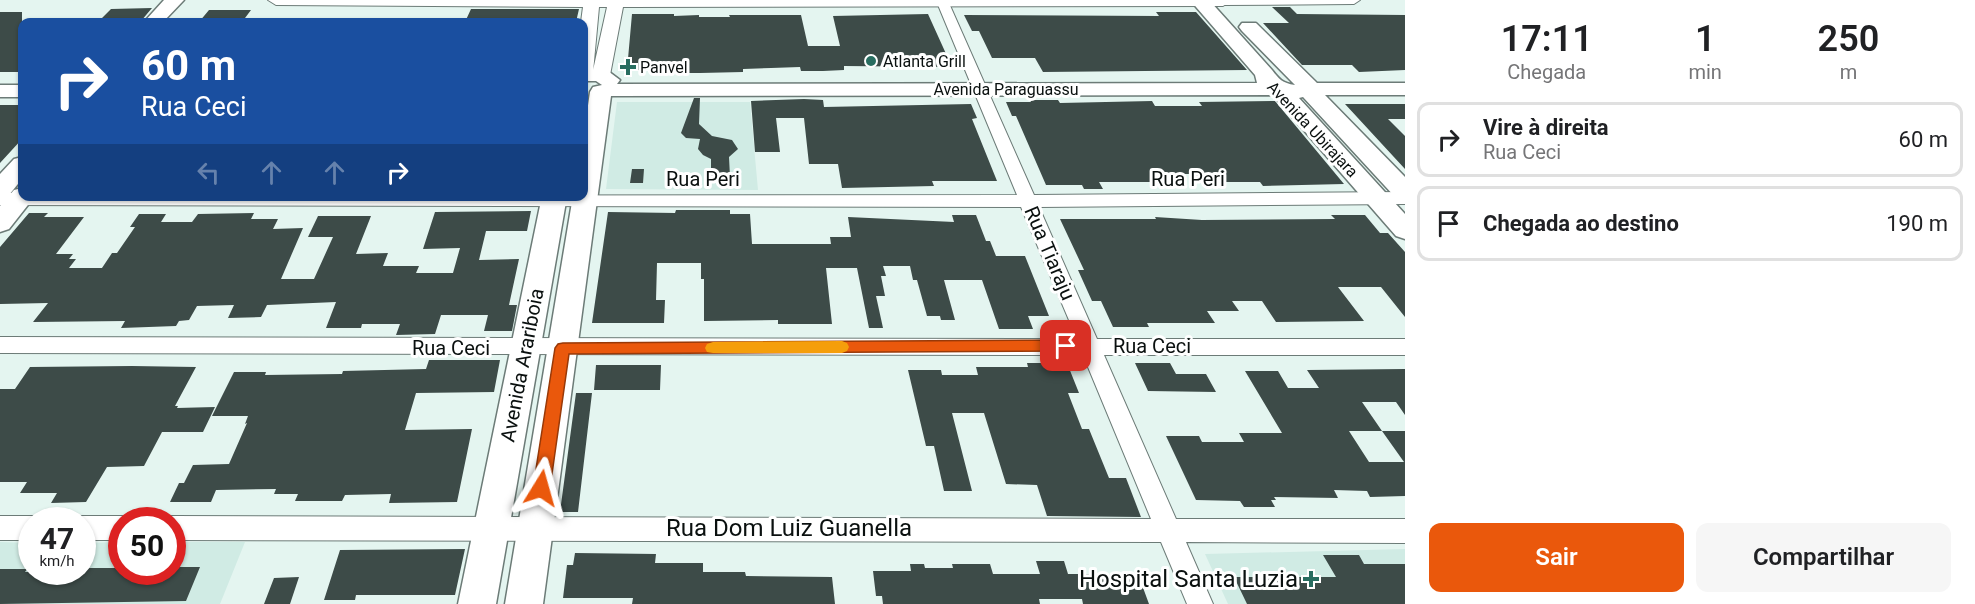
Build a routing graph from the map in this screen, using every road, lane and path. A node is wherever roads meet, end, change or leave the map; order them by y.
1 (175, 0) edge
2 (195, 0) edge
3 (276, 0) edge
4 (1354, 0) edge
5 (592, 1) edge
6 (616, 1) edge
7 (906, 1) edge
8 (974, 1) edge
9 (1200, 1) edge
10 (1223, 1) edge
11 (942, 2) junction
12 (157, 18) edge
13 (179, 18) edge
14 (0, 76) edge
15 (18, 76) edge
16 (1405, 76) edge
17 (595, 82) edge
18 (977, 82) junction
19 (1286, 82) junction
20 (1405, 89) edge
21 (0, 91) edge
22 (18, 91) edge
23 (588, 109) edge
24 (18, 176) edge
25 (1405, 192) edge
26 (11, 196) edge
27 (588, 198) edge
28 (1377, 198) junction
29 (1405, 198) edge
30 (564, 201) edge
31 (565, 201) edge
32 (1028, 201) junction
33 (0, 223) edge
34 (1405, 230) edge
35 (538, 283) junction
36 (573, 283) junction
37 (0, 345) edge
38 (1090, 346) junction
39 (1405, 347) edge
40 (526, 348) junction
41 (563, 348) junction
42 (544, 469) junction
43 (502, 470) junction
44 (536, 527) junction
45 (0, 528) edge
46 (18, 528) edge
47 (186, 528) edge
48 (491, 528) junction
49 (1168, 529) junction
50 (1405, 531) edge
51 (477, 604) edge
52 (524, 604) edge
53 (1200, 604) edge

1 - 12 main road
2 - 13 main road
3 - 5 street
4 - 10 street
5 - 6 street
5 - 17 street
6 - 7 street
6 - 17 street
7 - 11 street
8 - 9 street
8 - 11 street
9 - 10 street
9 - 19 main road, Avenida Ubirajara
10 - 19 main road, Avenida Ubirajara
11 - 18 street, Rua Tiaraju
14 - 15 main road
16 - 19 main road, Avenida Paraguassu
17 - 18 main road, Avenida Paraguassu
17 - 23 main road, Avenida Arariboia
18 - 19 main road, Avenida Paraguassu
18 - 32 street, Rua Tiaraju
19 - 20 main road, Avenida Paraguassu
19 - 25 main road, Avenida Ubirajara
19 - 28 main road, Avenida Ubirajara
21 - 22 main road
24 - 26 main road
26 - 33 main road
27 - 32 street, Rua Peri
28 - 29 street, Rua Peri
28 - 32 street, Rua Peri
28 - 34 main road, Avenida Ubirajara
30 - 35 main road, Avenida Arariboia
31 - 36 main road, Avenida Arariboia
32 - 38 street, Rua Tiaraju
35 - 36 main road
35 - 40 main road, Avenida Arariboia
36 - 41 main road, Avenida Arariboia
37 - 40 street, Rua Ceci
38 - 39 street, Rua Ceci
38 - 41 street, Rua Ceci
38 - 49 street, Rua Tiaraju
40 - 41 street, Rua Ceci
40 - 43 main road, Avenida Arariboia
41 - 42 main road, Avenida Arariboia
42 - 43 main road
42 - 44 main road, Avenida Arariboia
43 - 48 main road, Avenida Arariboia
44 - 48 street, Rua Dom Luiz Guanella
44 - 49 street, Rua Dom Luiz Guanella
44 - 52 main road, Avenida Arariboia
45 - 46 street
47 - 48 street, Rua Dom Luiz Guanella
48 - 51 main road, Avenida Arariboia
49 - 50 street, Rua Dom Luiz Guanella
49 - 53 street, Rua Tiaraju

